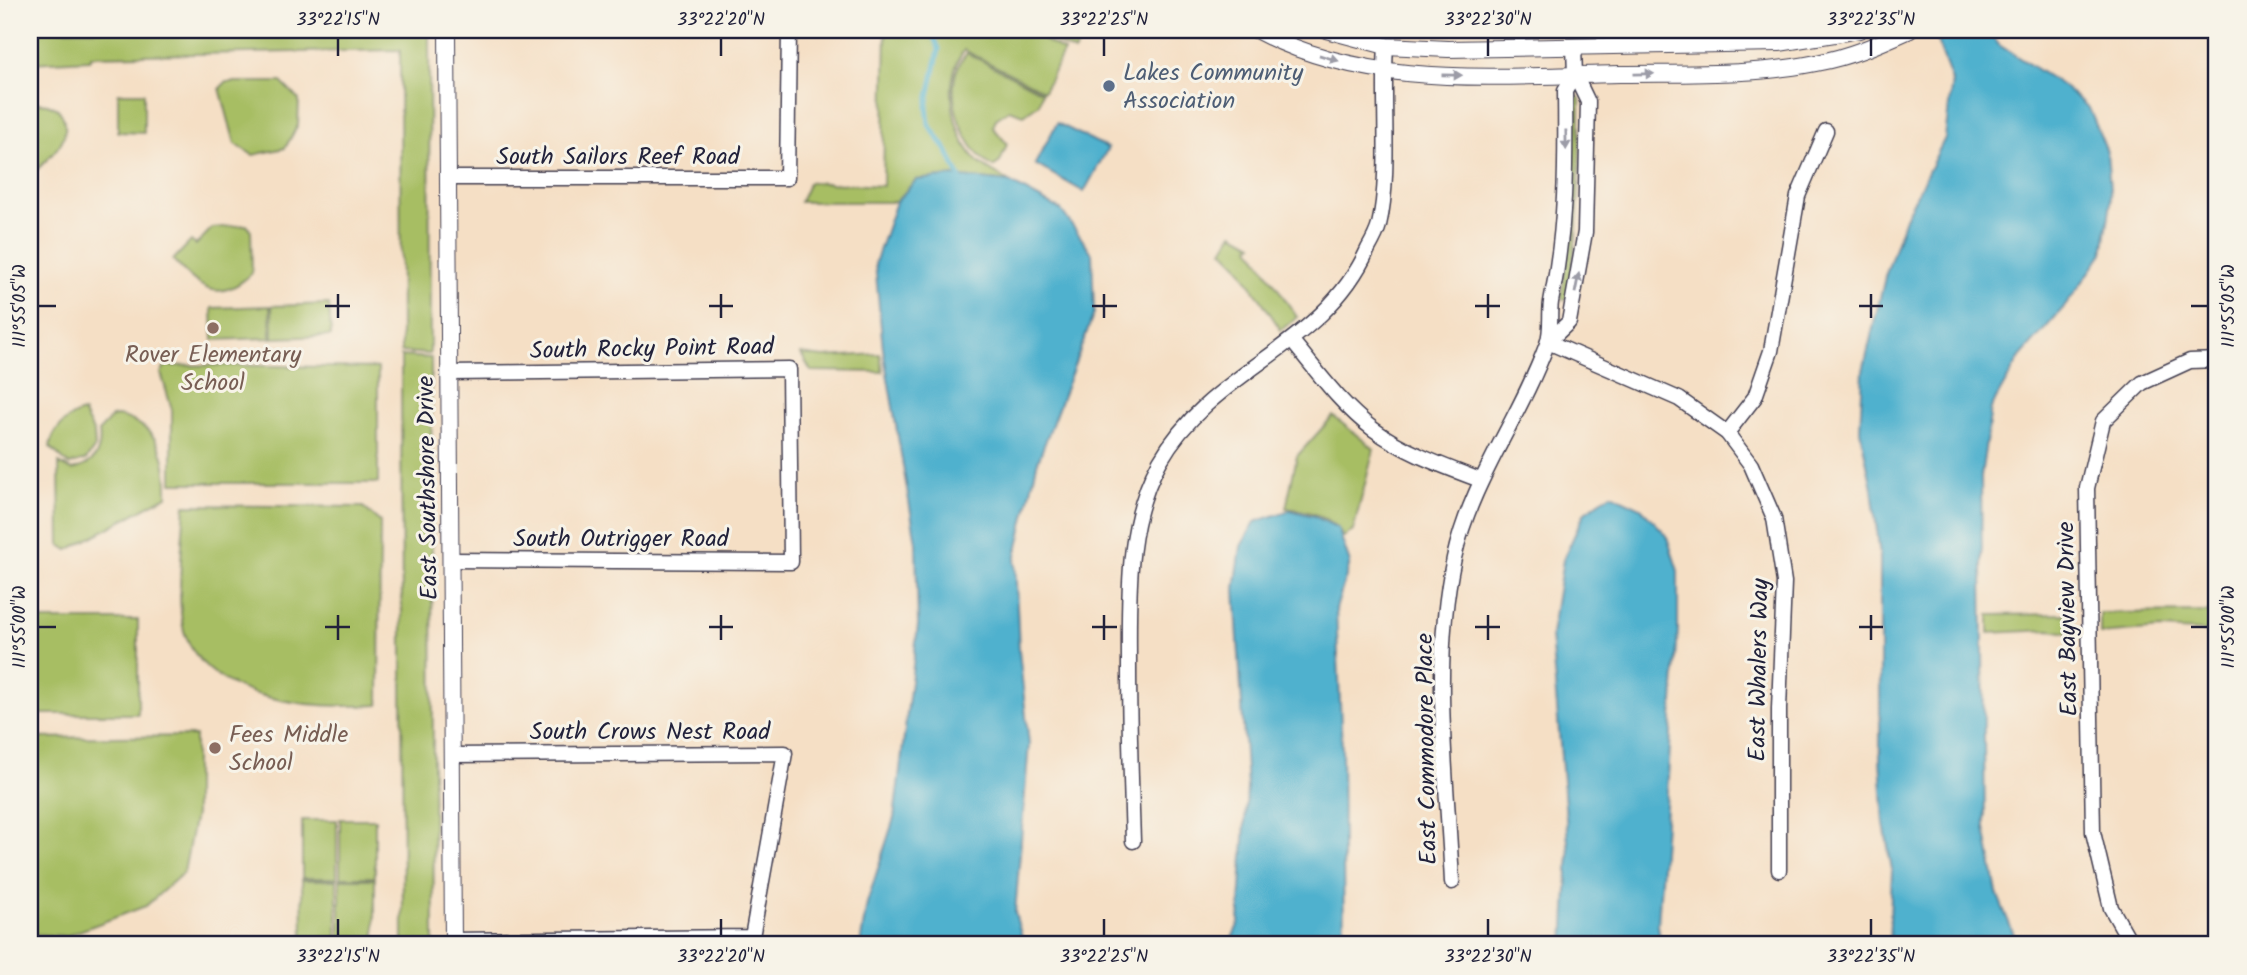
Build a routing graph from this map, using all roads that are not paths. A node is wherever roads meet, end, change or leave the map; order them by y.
1 (447, 30) edge
2 (789, 30) edge
3 (1256, 30) edge
4 (1326, 30) edge
5 (1859, 30) edge
6 (1910, 30) edge
7 (1386, 46) junction
8 (1574, 47) junction
9 (1384, 72) junction
10 (1575, 75) junction
11 (1826, 131) dead end
12 (449, 178) junction
13 (1292, 341) junction
14 (1548, 342) junction
15 (2217, 360) edge
16 (449, 373) junction
17 (1727, 433) junction
18 (1480, 480) junction
19 (451, 560) junction
20 (791, 562) joint
21 (453, 755) junction
22 (1133, 841) dead end
23 (1779, 870) dead end
24 (1452, 882) dead end
25 (453, 942) edge
26 (2132, 945) edge

1 - 12 street, East Southshore Drive
2 - 12 street, South Sailors Reef Road
3 -> 9 street
4 - 7 street
5 - 8 street
10 -> 6 street
7 - 8 street
7 - 9 street
8 - 10 street, East Commodore Place
9 -> 10 street
9 - 13 street
10 -> 14 street, East Commodore Place
14 -> 10 street, East Commodore Place
11 - 17 street
12 - 16 street, East Southshore Drive
13 - 18 street
13 - 22 street
14 - 17 street, East Whalers Way
14 - 18 street, East Commodore Place
15 - 26 street, East Bayview Drive
16 - 19 street, East Southshore Drive
16 - 20 street, South Rocky Point Road
17 - 23 street, East Whalers Way
18 - 24 street, East Commodore Place
19 - 20 street, South Outrigger Road
19 - 21 street, East Southshore Drive
21 - 25 street, East Southshore Drive
21 - 25 street, South Crows Nest Road

